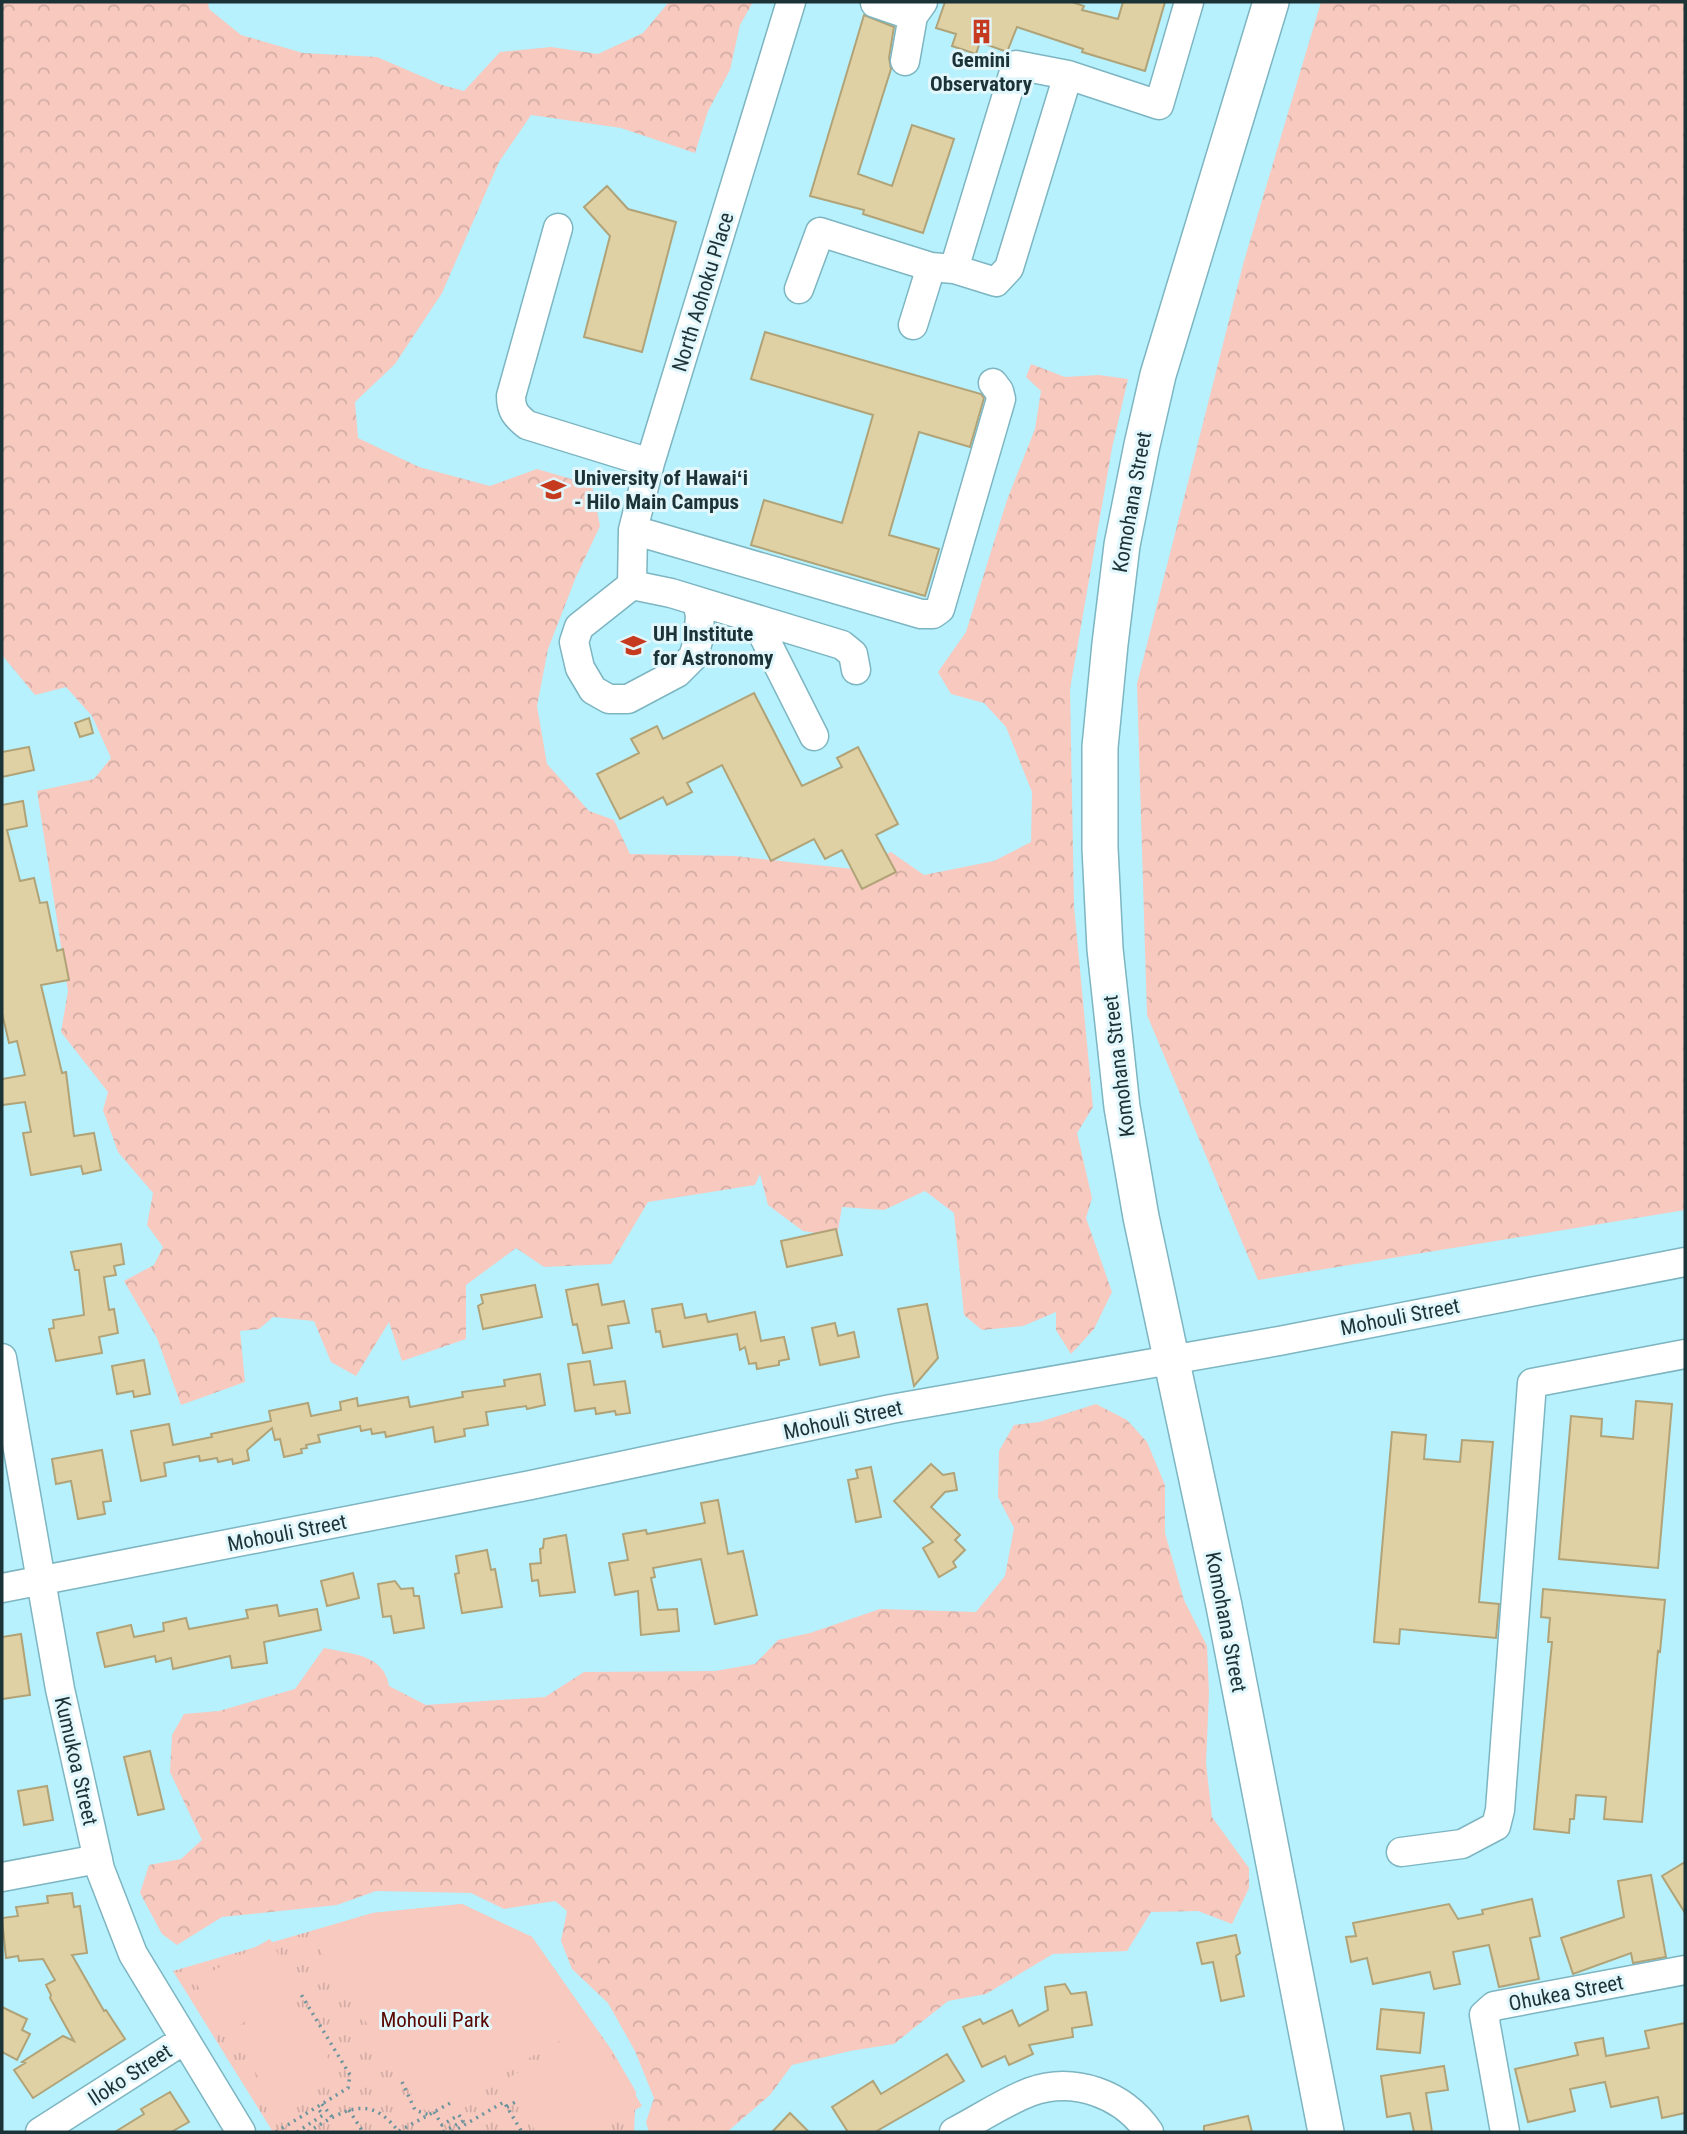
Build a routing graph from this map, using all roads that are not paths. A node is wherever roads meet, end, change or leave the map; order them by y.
1 (791, 2) edge
2 (1189, 2) edge
3 (1270, 2) edge
4 (875, 3) edge
5 (918, 9) edge
6 (905, 61) dead end
7 (1068, 75) junction
8 (558, 228) dead end
9 (942, 268) junction
10 (799, 289) dead end
11 (913, 325) dead end
12 (993, 383) dead end
13 (650, 463) junction
14 (633, 530) junction
15 (632, 585) junction
16 (697, 601) junction
17 (755, 618) junction
18 (856, 670) dead end
19 (814, 736) dead end
20 (1685, 1262) edge
21 (1685, 1354) edge
22 (2, 1359) edge
23 (1171, 1360) junction
24 (43, 1581) junction
25 (2, 1588) edge
26 (1401, 1852) dead end
27 (98, 1859) junction
28 (2, 1877) edge
29 (1685, 1970) edge
30 (184, 2040) junction
31 (40, 2132) edge
32 (241, 2132) edge
33 (954, 2132) edge
34 (1149, 2132) edge
35 (1326, 2132) edge
36 (1504, 2132) edge

1 - 13 street, North Aohoku Place
2 - 7 street
3 - 23 main road, Komohana Street
4 - 5 street
5 - 6 street
7 - 9 street
7 - 9 street
8 - 13 street
9 - 10 street
9 - 11 street
12 - 14 street
13 - 14 street, North Aohoku Place
14 - 15 street, North Aohoku Place
15 - 16 street
15 - 16 street
16 - 17 street
17 - 18 street
17 - 19 street
20 - 23 street, Mohouli Street
21 - 26 street
22 - 24 street, Kumukoa Street
23 - 24 street, Mohouli Street
23 - 35 main road, Komohana Street
24 - 25 street, Mohouli Street
24 - 27 street, Kumukoa Street
27 - 28 street
27 - 30 street, Kumukoa Street
29 - 36 street, Ohukea Street
30 - 31 street, Iloko Street
30 - 32 street, Kumukoa Street
33 - 34 street

